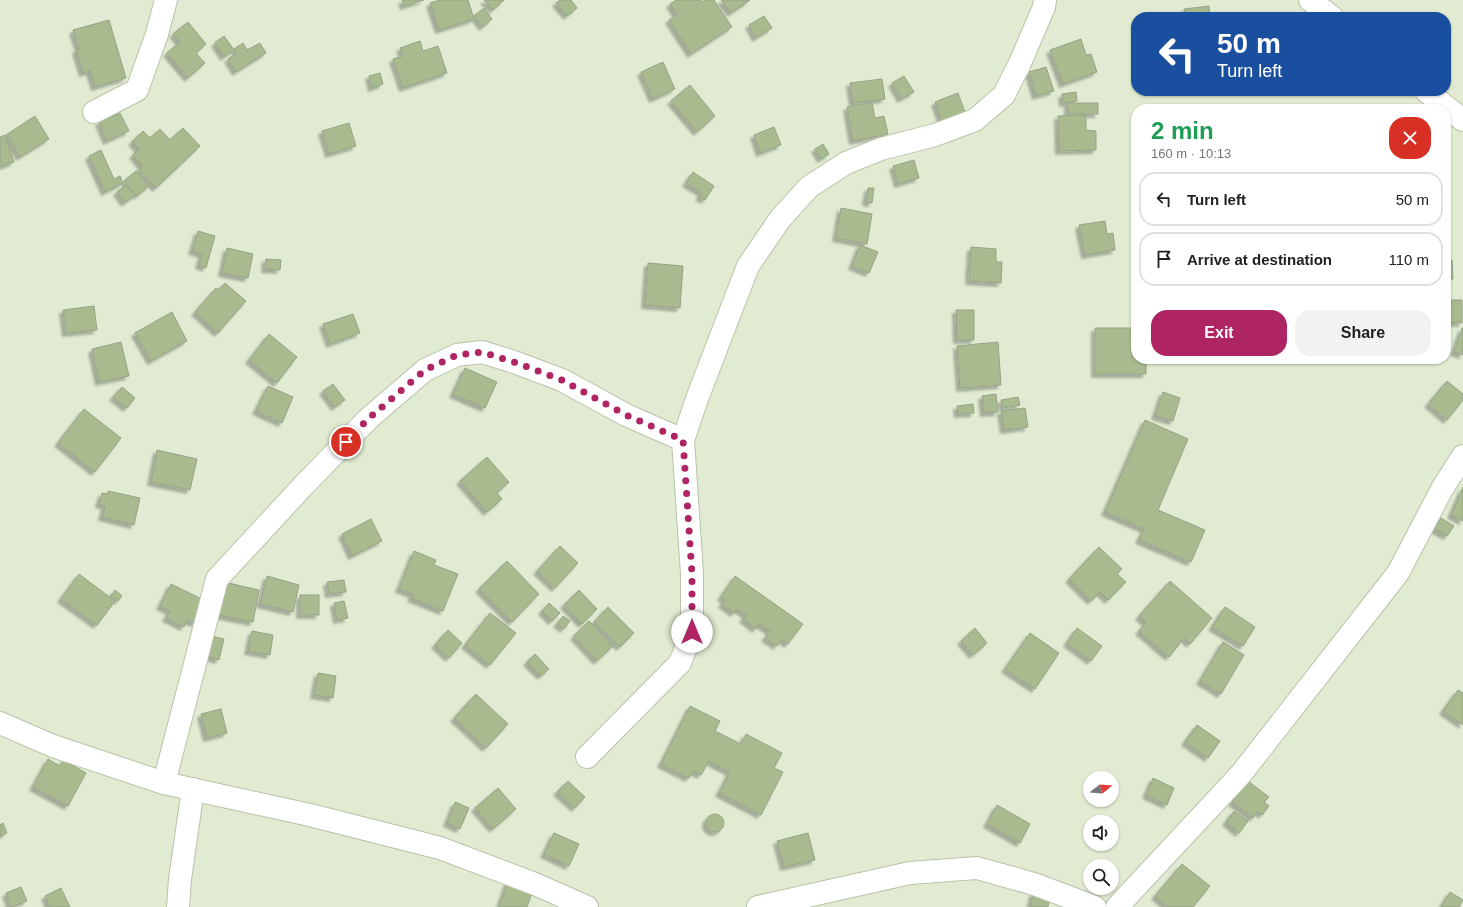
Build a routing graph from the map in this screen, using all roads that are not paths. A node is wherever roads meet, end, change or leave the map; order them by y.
1 (166, 0) edge
2 (1045, 0) edge
3 (1310, 0) edge
4 (1326, 12) edge
5 (1432, 96) edge
6 (1443, 104) edge
7 (1451, 111) edge
8 (94, 112) dead end
9 (1463, 120) edge
10 (683, 440) junction
11 (1463, 456) edge
12 (0, 723) edge
13 (587, 757) dead end
14 (164, 782) junction
15 (193, 789) junction
16 (178, 907) edge
17 (587, 907) edge
18 (758, 907) edge
19 (1095, 907) edge
20 (1117, 907) edge

1 - 8 street
2 - 10 street
3 - 4 street
5 - 6 street
7 - 9 street
10 - 13 street
10 - 14 street
11 - 20 street
12 - 14 street
14 - 15 street
15 - 16 street
15 - 17 street
18 - 19 street

